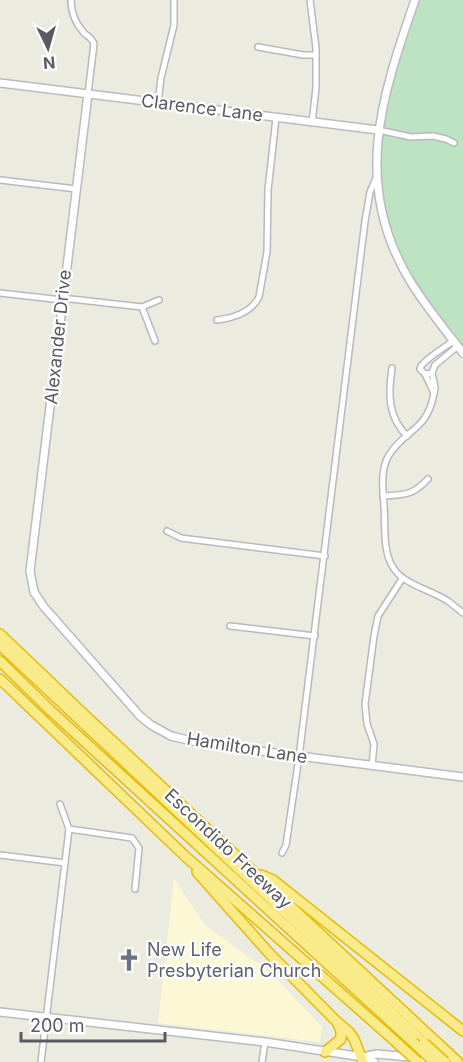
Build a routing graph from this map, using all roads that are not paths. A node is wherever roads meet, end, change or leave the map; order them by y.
1 (71, 0) edge
2 (174, 0) edge
3 (310, 0) edge
4 (415, 0) edge
5 (258, 47) dead end
6 (316, 55) junction
7 (0, 83) edge
8 (88, 94) junction
9 (158, 103) junction
10 (276, 118) junction
11 (312, 123) junction
12 (378, 130) junction
13 (454, 143) dead end
14 (376, 178) junction
15 (0, 180) edge
16 (76, 189) junction
17 (0, 293) edge
18 (62, 299) junction
19 (159, 300) dead end
20 (142, 307) junction
21 (217, 320) dead end
22 (155, 341) dead end
23 (456, 344) junction
24 (463, 354) edge
25 (392, 368) dead end
26 (429, 374) junction
27 (408, 436) junction
28 (428, 479) dead end
29 (383, 496) junction
30 (167, 531) dead end
31 (325, 556) junction
32 (402, 579) junction
33 (31, 580) joint
34 (463, 613) edge
35 (231, 626) dead end
36 (0, 634) edge
37 (315, 636) junction
38 (0, 645) edge
39 (0, 661) edge
40 (0, 679) edge
41 (299, 756) junction
42 (372, 766) junction
43 (463, 777) edge
44 (60, 804) dead end
45 (69, 829) junction
46 (282, 854) dead end
47 (0, 855) edge
48 (185, 856) junction
49 (65, 863) junction
50 (256, 874) junction
51 (135, 889) dead end
52 (288, 916) junction
53 (330, 944) junction
54 (0, 1012) edge
55 (46, 1017) junction
56 (334, 1020) junction
57 (463, 1031) edge
58 (264, 1042) junction
59 (325, 1052) junction
60 (363, 1059) edge
61 (40, 1062) edge
62 (262, 1062) edge
63 (374, 1062) edge
64 (418, 1062) edge
65 (434, 1062) edge
66 (451, 1062) edge

1 - 8 street
2 - 9 street
3 - 6 street
4 - 12 street
5 - 6 street
6 - 11 street
7 - 8 street, Clarence Lane
8 - 9 street, Clarence Lane
8 - 16 street, Alexander Drive
9 - 10 street, Clarence Lane
10 - 11 street, Clarence Lane
10 - 21 street
11 - 12 street, Clarence Lane
12 - 13 street, Clarence Lane
12 - 14 street
14 - 23 street
14 - 31 street
15 - 16 street
16 - 18 street, Alexander Drive
17 - 18 street
18 - 20 street
18 - 33 street, Alexander Drive
19 - 20 street
20 - 22 street
23 - 24 street
23 - 26 street
23 - 26 street
25 - 27 street
26 - 27 street
27 - 29 street
28 - 29 street
29 - 32 street
30 - 31 street
31 - 37 street
32 - 34 street
32 - 42 street
33 - 41 street, Hamilton Lane
35 - 37 street
36 - 50 highway, Escondido Freeway
37 - 41 street
38 - 52 highway
39 - 65 highway, bridge
40 - 48 highway, Escondido Freeway
41 - 42 street, Hamilton Lane
41 - 46 street
42 - 43 street, Hamilton Lane
44 - 45 street
45 - 49 street
45 - 51 street
47 - 49 street
48 - 56 highway
48 - 64 highway, Escondido Freeway, bridge
49 - 55 street
50 - 53 highway, Escondido Freeway
50 - 57 highway
52 - 53 highway
52 - 66 highway, bridge
53 - 66 highway, Escondido Freeway
54 - 55 street
55 - 58 street
55 - 61 street
56 - 59 highway
56 - 60 highway
58 - 59 street
58 - 62 street
59 - 60 street
60 - 63 street
60 - 66 street

